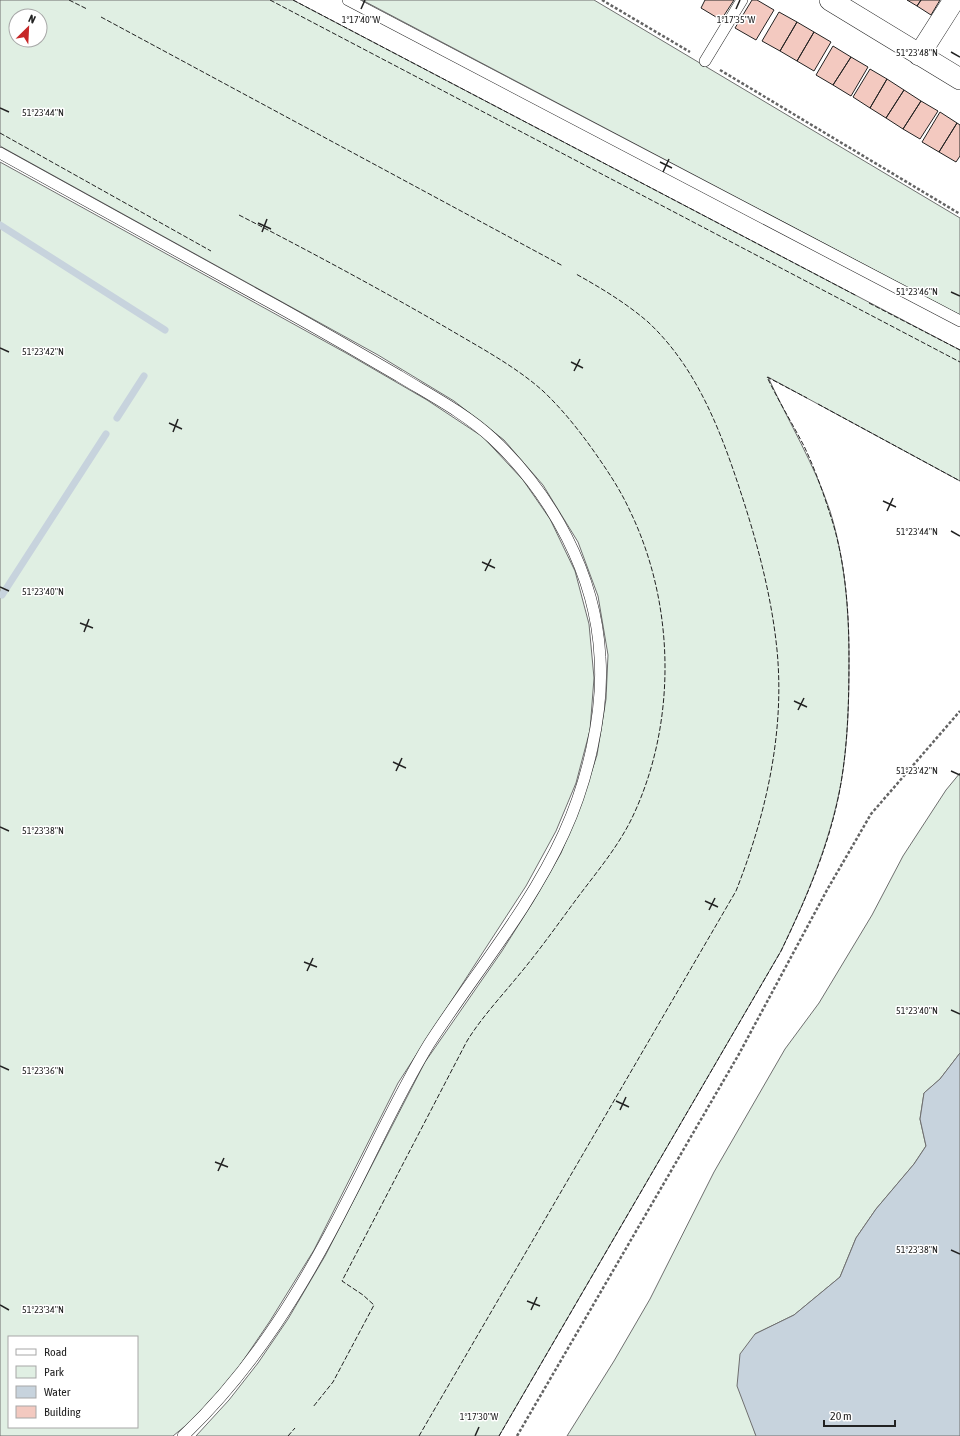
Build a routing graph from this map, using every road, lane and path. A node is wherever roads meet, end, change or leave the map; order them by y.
1 (348, 0) edge
2 (602, 0) edge
3 (742, 0) edge
4 (830, 0) edge
5 (954, 0) edge
6 (919, 55) junction
7 (705, 61) junction
8 (960, 79) edge
9 (0, 153) edge
10 (960, 214) edge
11 (960, 321) edge
12 (960, 711) edge
13 (183, 1436) edge
14 (517, 1436) edge

1 - 11 lane
2 - 7 path
3 - 7 lane
4 - 6 street
5 - 6 street
6 - 8 street
7 - 10 path
9 - 13 lane
12 - 14 path

